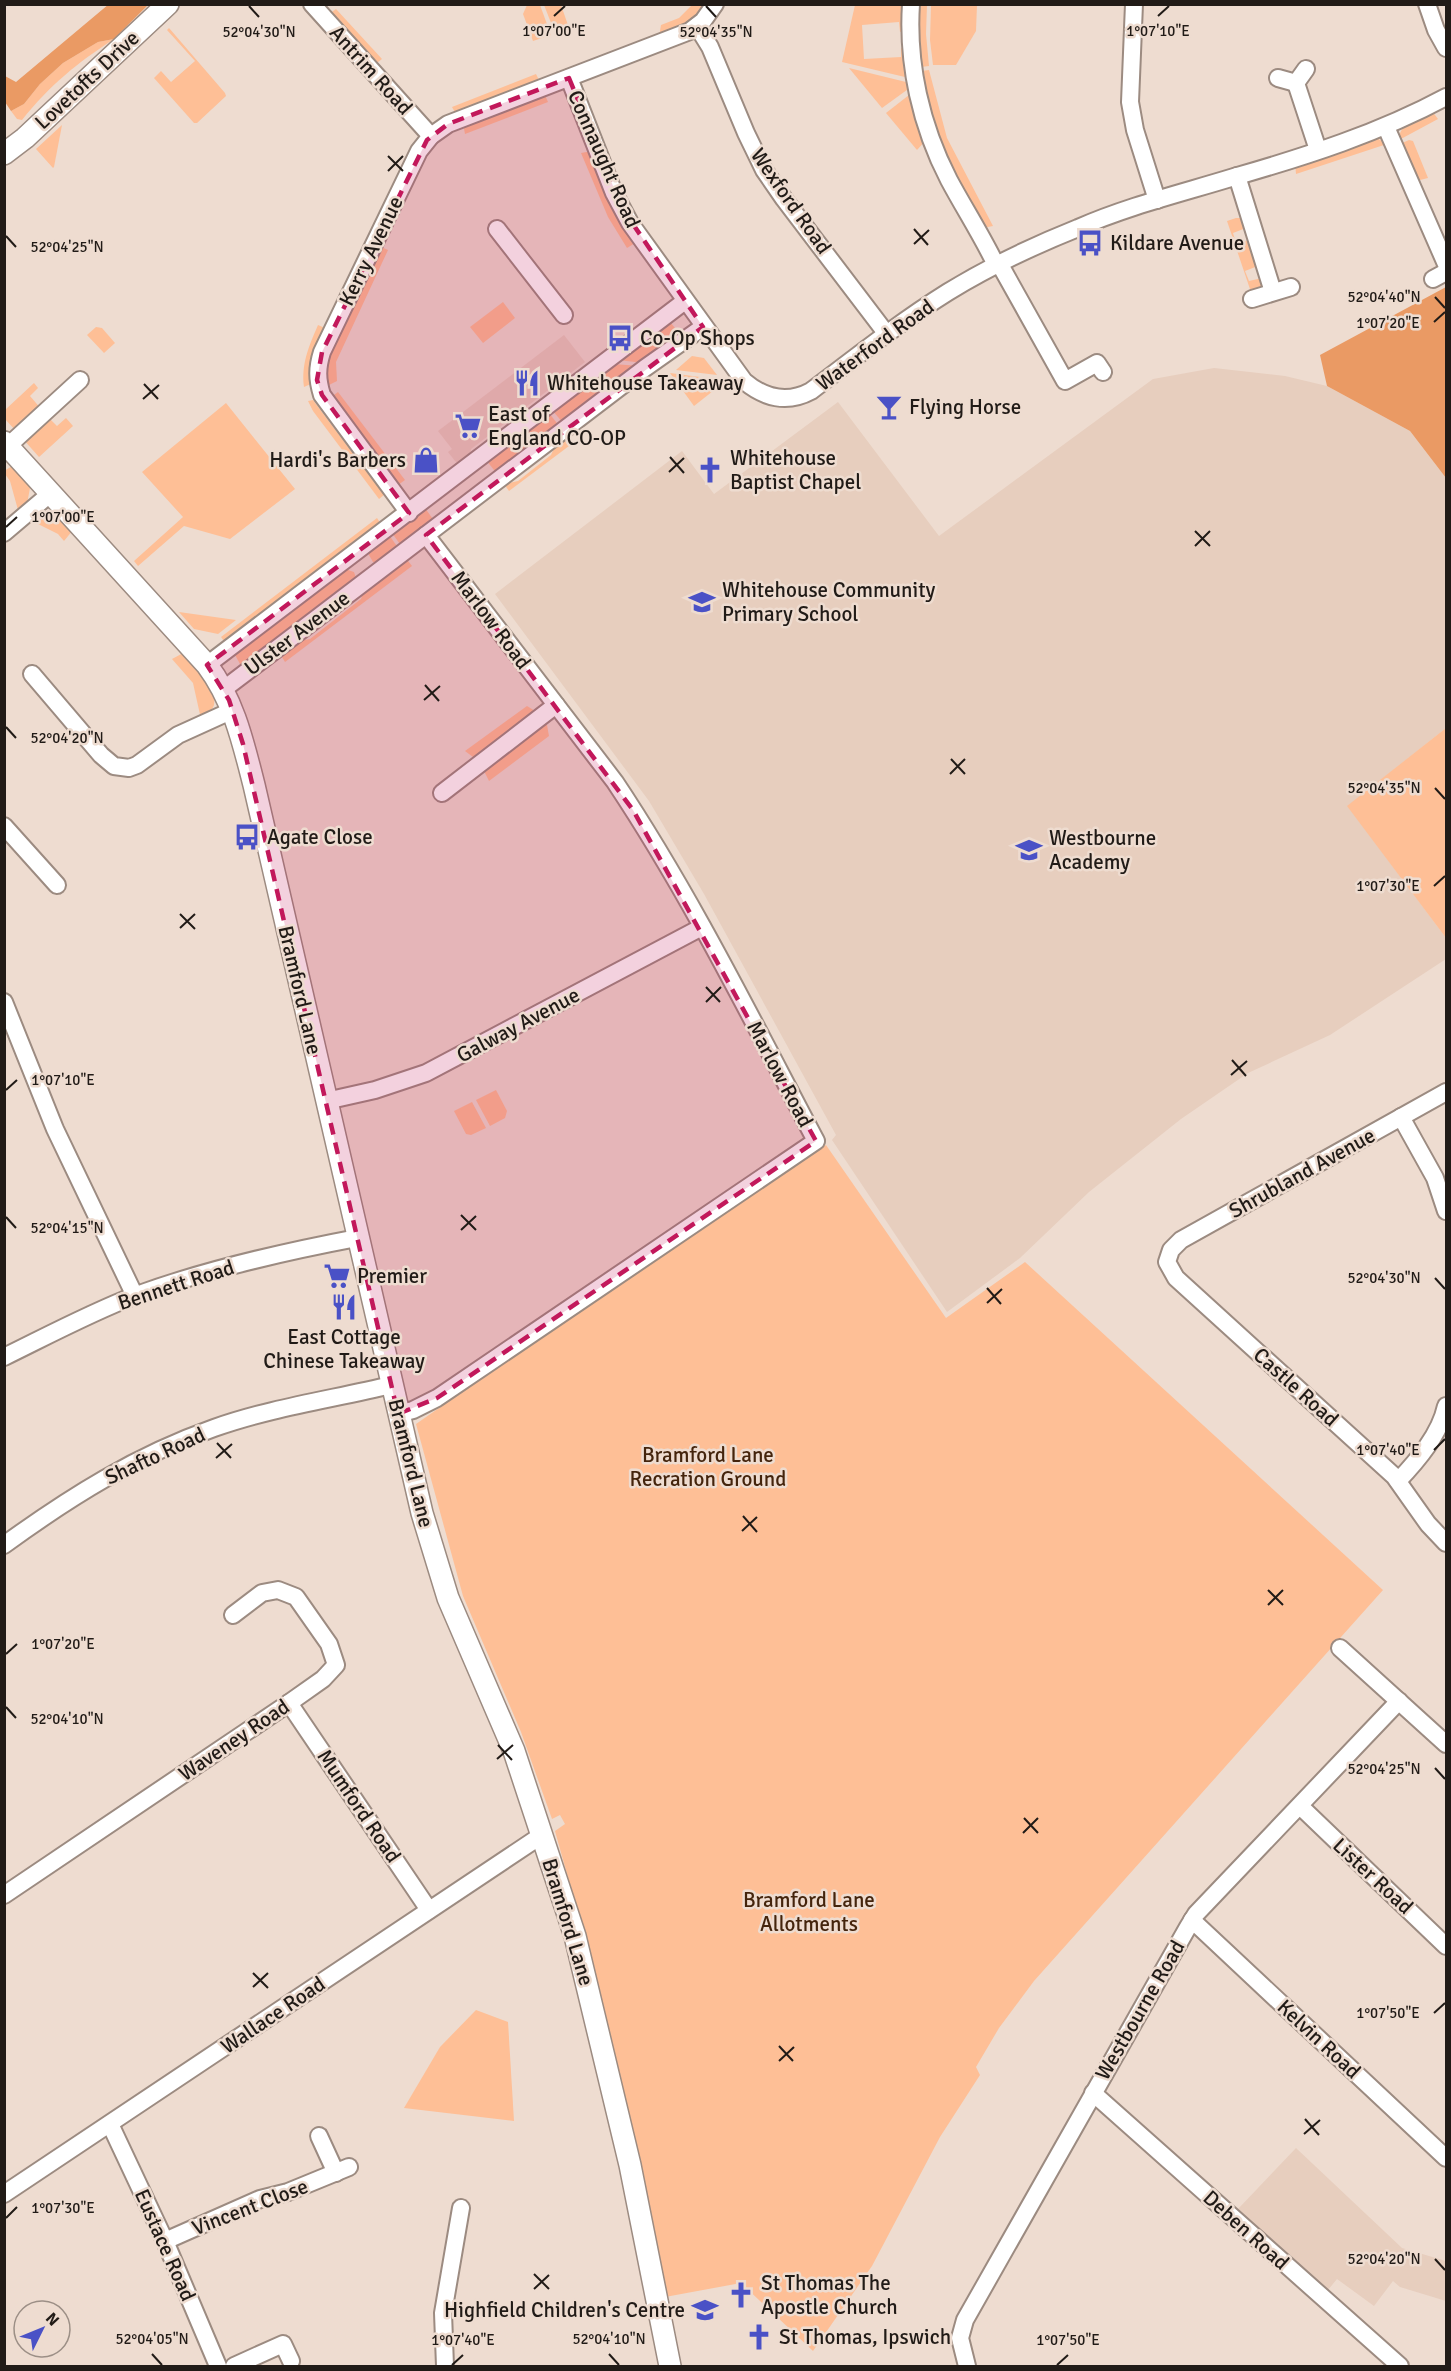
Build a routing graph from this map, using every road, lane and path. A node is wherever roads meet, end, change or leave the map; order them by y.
1 (168, 4) edge
2 (312, 4) edge
3 (715, 4) edge
4 (911, 4) edge
5 (1134, 4) edge
6 (1427, 4) edge
7 (697, 26) junction
8 (1446, 48) edge
9 (1306, 69) dead end
10 (569, 78) junction
11 (1278, 78) dead end
12 (1296, 83) junction
13 (1446, 97) edge
14 (1386, 127) junction
15 (431, 135) junction
16 (1318, 150) junction
17 (4, 154) edge
18 (1237, 176) junction
19 (1156, 200) junction
20 (497, 229) dead end
21 (998, 264) junction
22 (1446, 264) edge
23 (1291, 286) dead end
24 (1273, 292) junction
25 (1252, 299) dead end
26 (685, 301) junction
27 (564, 315) dead end
28 (704, 327) junction
29 (886, 333) junction
30 (1103, 372) dead end
31 (80, 380) dead end
32 (6, 444) edge
33 (464, 470) junction
34 (482, 492) junction
35 (51, 493) junction
36 (409, 513) junction
37 (4, 533) edge
38 (426, 535) junction
39 (355, 555) junction
40 (371, 577) junction
41 (207, 665) junction
42 (224, 690) junction
43 (28, 696) dead end
44 (556, 705) junction
45 (233, 710) junction
46 (442, 793) dead end
47 (5, 827) edge
48 (57, 885) dead end
49 (702, 927) junction
50 (4, 1002) edge
51 (1446, 1092) edge
52 (326, 1101) junction
53 (1401, 1117) junction
54 (1446, 1211) edge
55 (357, 1238) junction
56 (1167, 1262) joint
57 (135, 1296) junction
58 (4, 1357) edge
59 (391, 1385) junction
60 (1446, 1406) edge
61 (398, 1414) junction
62 (1398, 1481) junction
63 (1446, 1543) edge
64 (4, 1545) edge
65 (233, 1615) dead end
66 (1340, 1648) dead end
67 (1399, 1701) junction
68 (289, 1703) junction
69 (1446, 1744) edge
70 (1300, 1806) junction
71 (542, 1835) junction
72 (4, 1895) edge
73 (429, 1910) junction
74 (1192, 1920) junction
75 (1446, 1946) edge
76 (1093, 2093) junction
77 (110, 2124) junction
78 (319, 2136) dead end
79 (1446, 2158) edge
80 (4, 2194) edge
81 (461, 2208) dead end
82 (165, 2241) junction
83 (291, 2361) dead end
84 (218, 2367) edge
85 (234, 2367) edge
86 (445, 2367) edge
87 (670, 2367) edge
88 (968, 2367) edge
89 (1400, 2367) edge

1 - 17 street, Lovetofts Drive
2 - 15 street, Antrim Road
3 - 7 street, Kerry Avenue
4 - 21 street
5 - 19 street
6 - 8 street
7 - 10 street, Kerry Avenue
7 - 29 street, Wexford Road
9 - 12 street
10 - 15 street, Kerry Avenue
10 - 26 street, Connaught Road
11 - 12 street
12 - 16 street
13 - 14 street, Waterford Road
14 - 16 street, Waterford Road
14 - 22 street
15 - 36 street, Kerry Avenue
16 - 18 street, Waterford Road
18 - 19 street, Waterford Road
18 - 24 street
19 - 21 street, Waterford Road
20 - 27 street
21 - 29 street, Waterford Road
21 - 30 street
23 - 24 street
24 - 25 street
26 - 28 street, Connaught Road
26 - 33 street, Ulster Avenue
28 - 29 street, Waterford Road
28 - 34 street, Ulster Avenue
31 - 32 street, Bramford Lane
32 - 35 street, Bramford Lane
33 - 34 street
33 - 36 street, Ulster Avenue
34 - 38 street, Ulster Avenue
35 - 37 street
35 - 41 street, Bramford Lane
36 - 39 street, Ulster Avenue
38 - 40 street, Ulster Avenue
38 - 44 street, Marlow Road
39 - 40 street, Ulster Avenue
39 - 41 street, Ulster Avenue
40 - 42 street, Ulster Avenue
41 - 42 street, Bramford Lane
42 - 45 street, Bramford Lane
43 - 45 street
44 - 46 street
44 - 49 street, Marlow Road
45 - 52 street, Bramford Lane
47 - 48 street
49 - 52 street, Galway Avenue
49 - 61 street, Marlow Road
50 - 57 street
51 - 53 street, Shrubland Avenue
52 - 55 street, Bramford Lane
53 - 54 street
53 - 56 street, Shrubland Avenue
55 - 57 street, Bennett Road
55 - 59 street, Bramford Lane
56 - 62 street, Castle Road
57 - 58 street, Bennett Road
59 - 61 street, Bramford Lane
59 - 64 street, Shafto Road
60 - 62 street
61 - 71 street, Bramford Lane
62 - 63 street, Castle Road
65 - 68 street, Waveney Road
66 - 67 street
67 - 69 street
67 - 70 street, Westbourne Road
68 - 72 street, Waveney Road
68 - 73 street, Mumford Road
70 - 74 street, Westbourne Road
70 - 75 street, Lister Road
71 - 73 street, Wallace Road
71 - 87 street, Bramford Lane
73 - 77 street, Wallace Road
74 - 76 street, Westbourne Road
74 - 79 street, Kelvin Road
76 - 88 street, Westbourne Road
76 - 89 street, Deben Road
77 - 80 street, Wallace Road
77 - 82 street, Eustace Road
78 - 82 street, Vincent Close
81 - 86 street
82 - 84 street, Eustace Road
83 - 85 street

